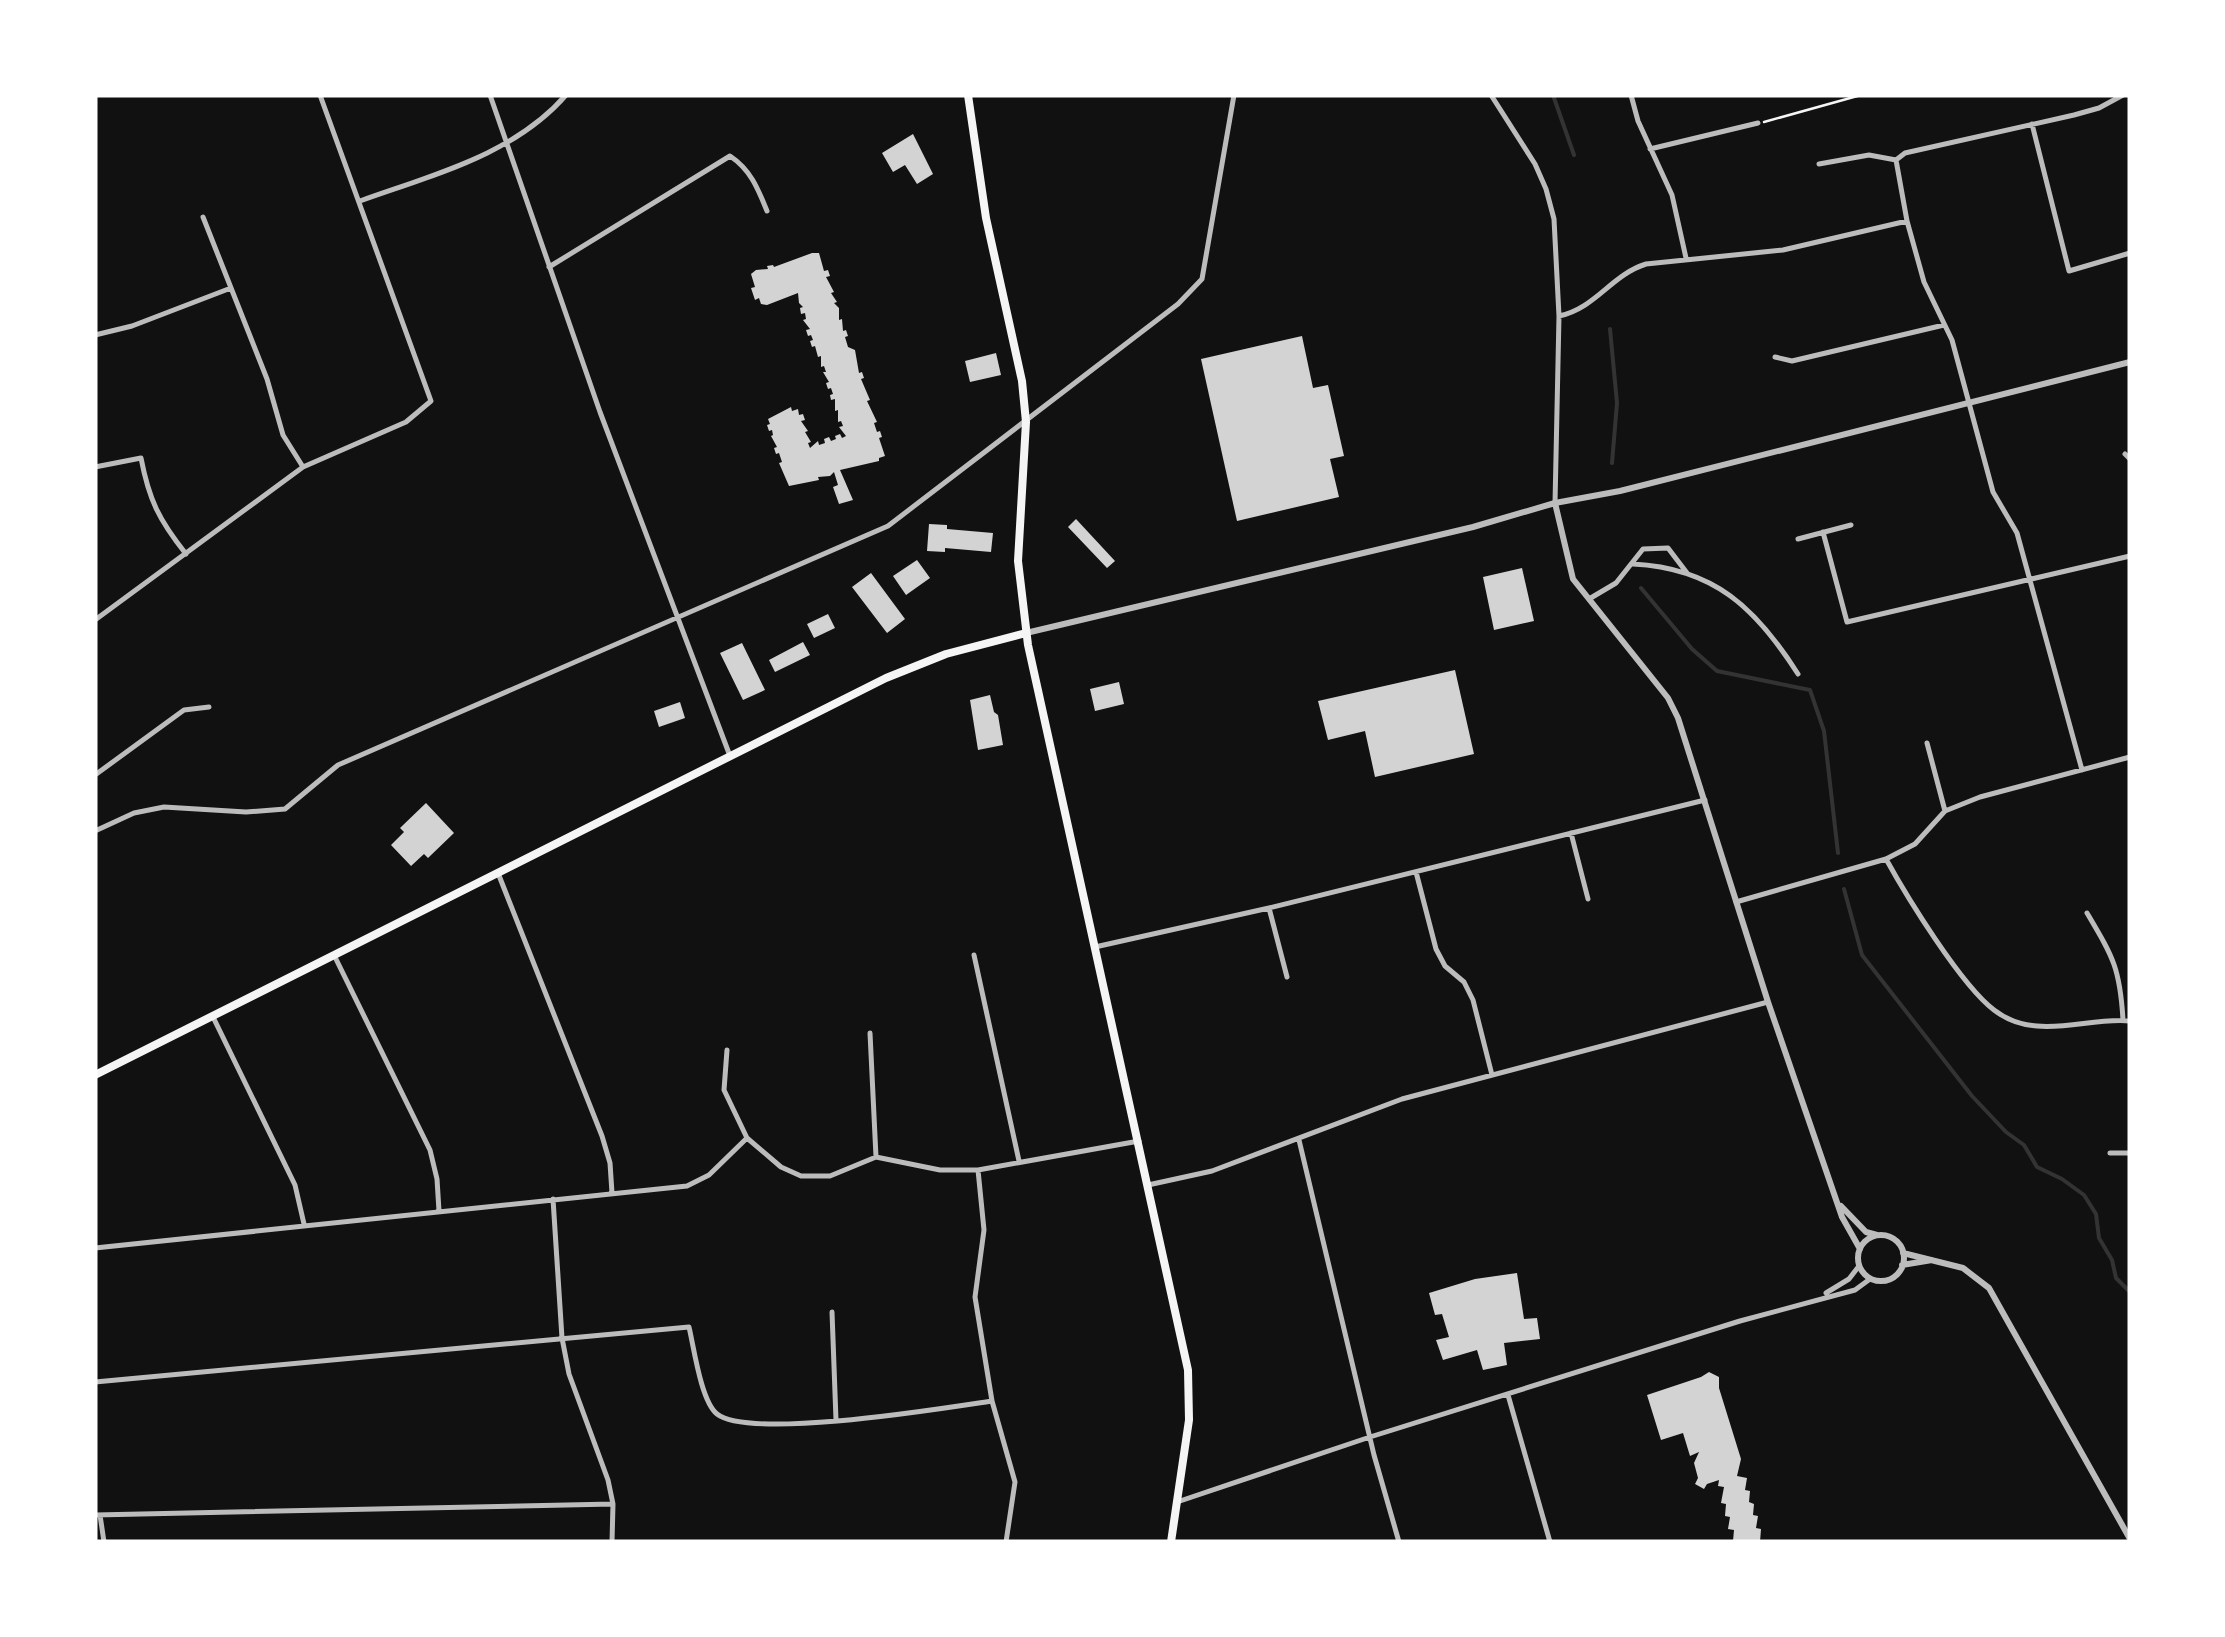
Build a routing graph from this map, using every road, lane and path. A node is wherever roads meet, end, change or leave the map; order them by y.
1 (320, 95) edge
2 (490, 95) edge
3 (566, 95) edge
4 (968, 95) edge
5 (1234, 95) edge
6 (1490, 95) edge
7 (1631, 95) edge
8 (1861, 95) edge
9 (2123, 95) edge
10 (1758, 123) joint
11 (2032, 124) junction
12 (505, 144) junction
13 (1650, 148) junction
14 (1896, 160) junction
15 (1818, 164) dead end
16 (360, 200) junction
17 (767, 212) dead end
18 (204, 217) dead end
19 (1908, 221) junction
20 (2130, 253) edge
21 (1686, 258) junction
22 (549, 267) junction
23 (231, 288) junction
24 (1559, 316) junction
25 (1944, 324) junction
26 (95, 336) edge
27 (1775, 357) dead end
28 (2130, 362) edge
29 (1969, 404) junction
30 (1026, 422) junction
31 (95, 466) edge
32 (303, 467) junction
33 (1556, 503) junction
34 (1851, 525) dead end
35 (1823, 532) junction
36 (1798, 540) dead end
37 (186, 554) junction
38 (2130, 556) edge
39 (1632, 564) junction
40 (1688, 574) junction
41 (2030, 579) junction
42 (1589, 600) junction
43 (678, 618) junction
44 (95, 620) edge
45 (1026, 633) junction
46 (1798, 674) dead end
47 (209, 707) dead end
48 (1926, 743) dead end
49 (730, 756) junction
50 (2130, 758) edge
51 (2082, 770) junction
52 (95, 774) edge
53 (1706, 800) junction
54 (1945, 811) junction
55 (95, 831) edge
56 (1571, 832) junction
57 (1886, 859) junction
58 (1416, 872) junction
59 (498, 873) junction
60 (1588, 899) dead end
61 (1736, 902) junction
62 (1269, 908) junction
63 (2086, 913) dead end
64 (1095, 947) junction
65 (334, 955) junction
66 (974, 955) dead end
67 (1287, 977) dead end
68 (1768, 1002) junction
69 (213, 1016) junction
70 (2126, 1020) edge
71 (870, 1033) dead end
72 (727, 1050) dead end
73 (95, 1075) edge
74 (1492, 1075) junction
75 (747, 1138) junction
76 (1299, 1140) junction
77 (1138, 1142) junction
78 (2110, 1153) dead end
79 (2130, 1153) edge
80 (876, 1156) junction
81 (1019, 1161) junction
82 (978, 1170) junction
83 (1148, 1185) junction
84 (612, 1192) junction
85 (553, 1199) junction
86 (1837, 1201) junction
87 (439, 1211) junction
88 (304, 1224) junction
89 (1877, 1235) junction
90 (95, 1248) edge
91 (1860, 1249) junction
92 (1903, 1253) junction
93 (1938, 1259) junction
94 (1902, 1265) junction
95 (1860, 1266) junction
96 (1870, 1279) junction
97 (1819, 1298) junction
98 (832, 1312) dead end
99 (562, 1338) junction
100 (95, 1382) edge
101 (1508, 1395) junction
102 (992, 1401) junction
103 (836, 1420) junction
104 (1370, 1437) junction
105 (1177, 1502) junction
106 (614, 1504) junction
107 (97, 1515) edge
108 (2130, 1539) edge
109 (104, 1542) edge
110 (612, 1542) edge
111 (1006, 1542) edge
112 (1171, 1542) edge
113 (1399, 1542) edge
114 (1550, 1542) edge

1 - 16 street
2 - 12 street
3 - 12 street
4 - 30 main road
5 - 30 street
6 - 24 street
7 - 13 street
8 - 10 path
9 - 11 street
10 - 13 street
11 - 14 street
11 - 20 street
12 - 16 street
12 - 22 street
13 - 21 street
14 - 15 street
14 - 19 street
16 - 32 street
17 - 22 street
18 - 23 street
19 - 21 street
19 - 25 street
21 - 24 street
22 - 43 street
23 - 26 street
23 - 32 street
24 - 33 street
25 - 27 street
25 - 29 street
28 - 29 street
29 - 33 street
29 - 41 street
30 - 43 street
30 - 45 main road
31 - 37 street
32 - 37 street
33 - 42 street
33 - 45 street
34 - 35 street
35 - 36 street
35 - 41 street
37 - 44 street
38 - 41 street
39 - 40 street
39 - 40 street
39 - 42 street
40 - 46 street
41 - 51 street
42 - 53 street
43 - 49 street
43 - 55 street
45 - 49 main road
45 - 64 main road
47 - 52 street
48 - 54 street
49 - 59 main road
50 - 51 street
51 - 54 street
53 - 56 street
53 - 61 street
54 - 57 street
56 - 58 street
56 - 60 street
57 - 61 street
57 - 70 street
58 - 62 street
58 - 74 street
59 - 65 main road
59 - 84 street
61 - 68 street
62 - 64 street
62 - 67 street
63 - 70 street
64 - 77 main road
65 - 69 main road
65 - 87 street
66 - 81 street
68 - 74 street
68 - 86 street
69 - 73 main road
69 - 88 street
71 - 80 street
72 - 75 street
74 - 76 street
75 - 80 street
75 - 84 street
76 - 83 street
76 - 104 street
77 - 81 street
77 - 83 main road
78 - 79 street
80 - 82 street
81 - 82 street
82 - 102 street
83 - 105 main road
84 - 85 street
85 - 87 street
85 - 99 street
86 - 89 street
86 - 91 street
87 - 88 street
88 - 90 street
89 - 91 street
89 - 92 street
91 - 95 street
92 - 93 street
92 - 94 street
93 - 94 street
93 - 108 street
94 - 96 street
95 - 96 street
95 - 97 street
96 - 97 street
97 - 101 street
98 - 103 street
99 - 100 street
99 - 103 street
99 - 106 street
101 - 104 street
101 - 114 street
102 - 103 street
102 - 111 street
104 - 105 street
104 - 113 street
105 - 112 main road
106 - 107 street
106 - 110 street
107 - 109 street

